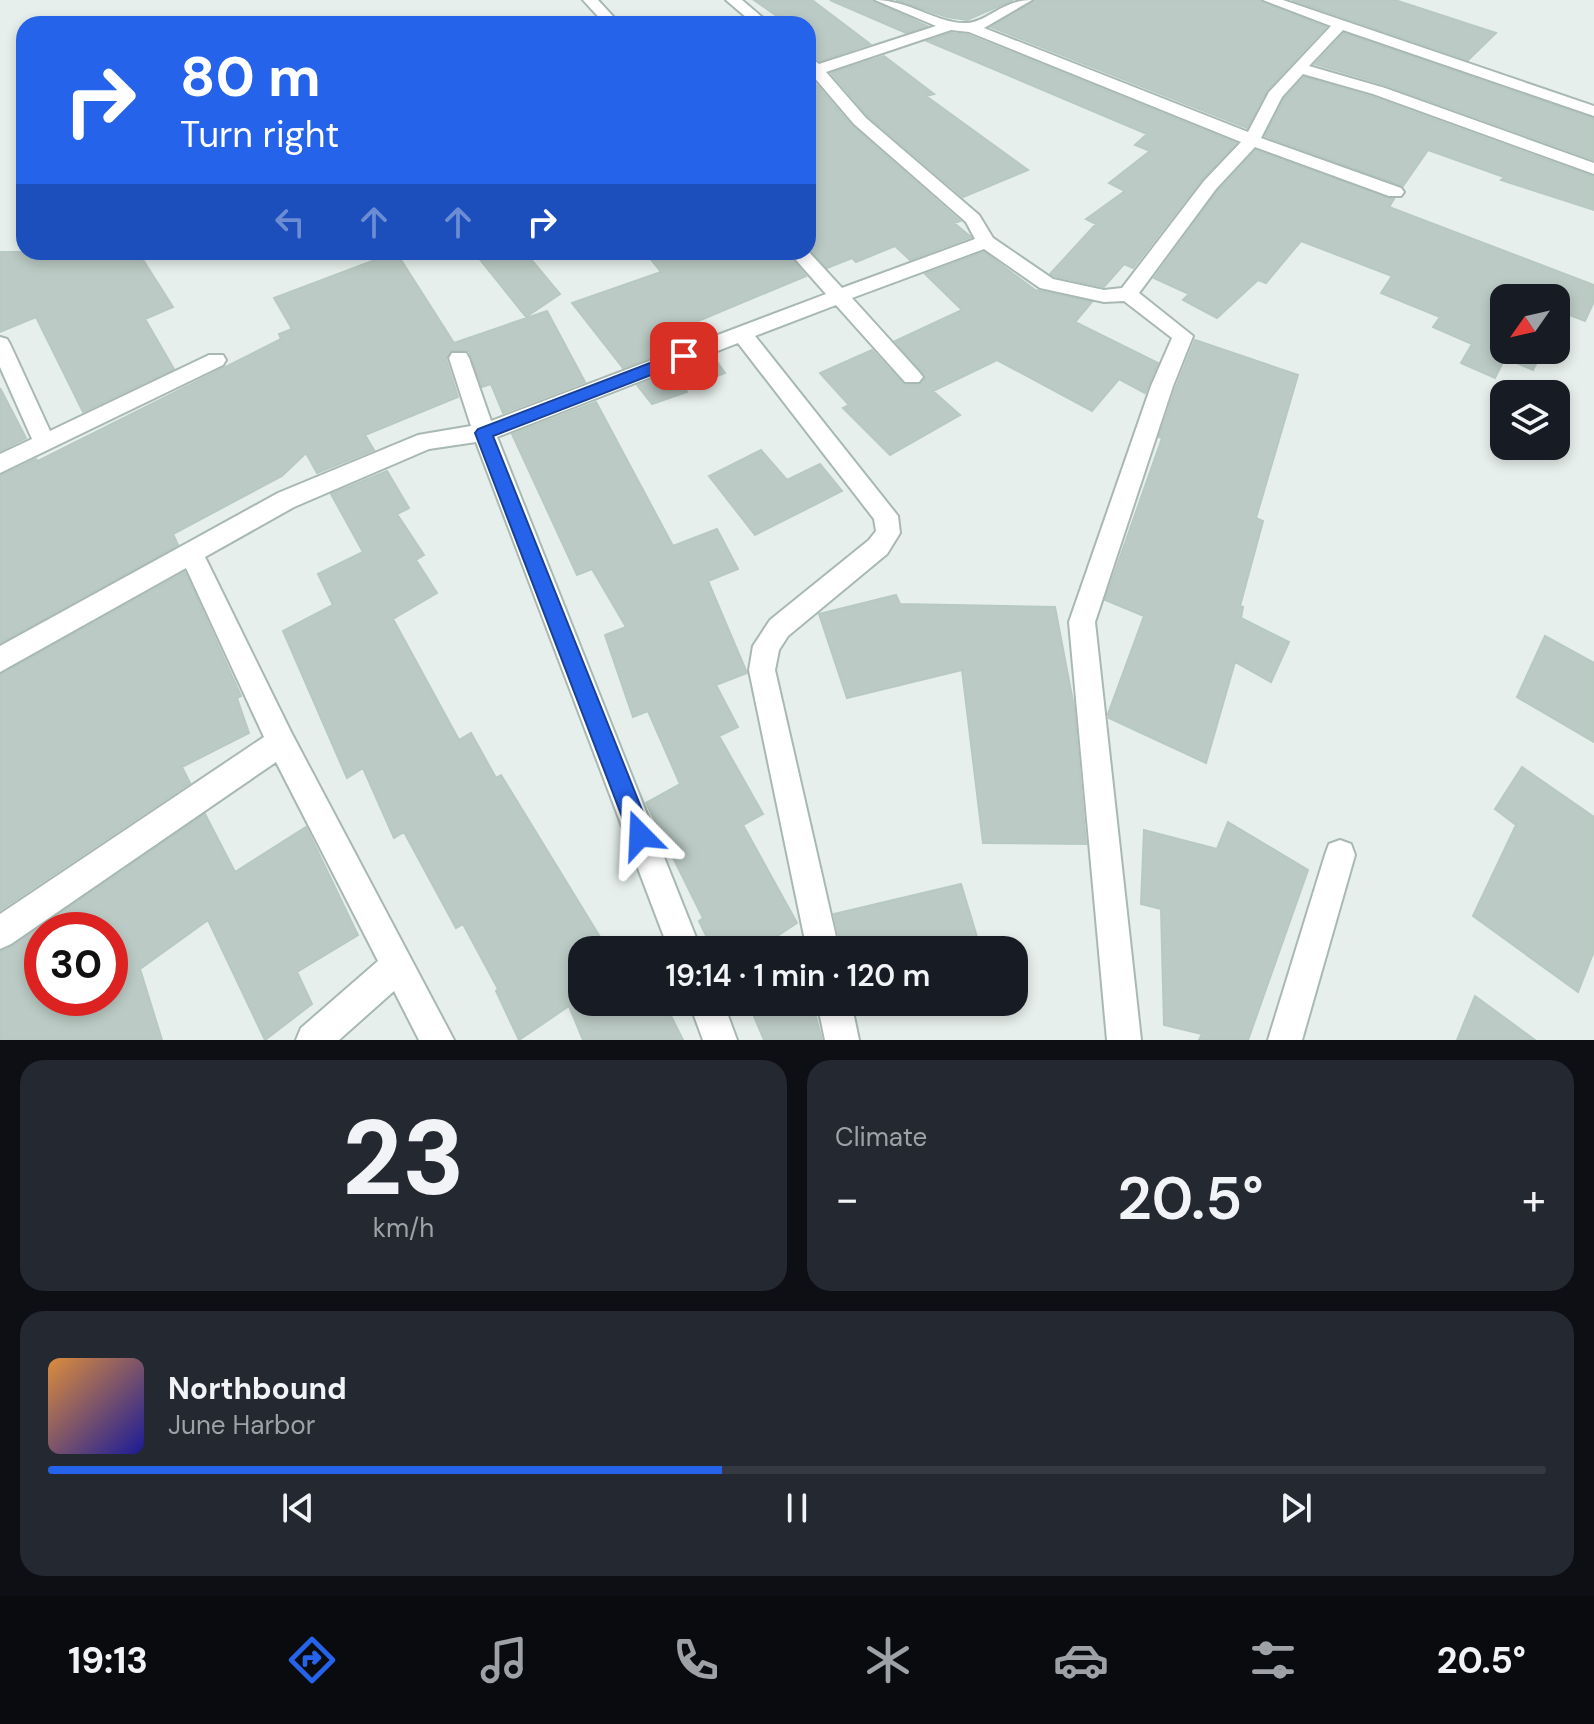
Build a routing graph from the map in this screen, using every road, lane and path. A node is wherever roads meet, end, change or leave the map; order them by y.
1 (590, 0) edge
2 (733, 0) edge
3 (882, 0) edge
4 (1025, 0) edge
5 (1270, 0) edge
6 (605, 16) edge
7 (753, 16) edge
8 (1340, 24) junction
9 (961, 27) junction
10 (816, 67) edge
11 (1298, 68) junction
12 (816, 73) edge
13 (1594, 111) edge
14 (1252, 140) junction
15 (1594, 169) edge
16 (1395, 192) dead end
17 (986, 242) junction
18 (805, 260) edge
19 (1128, 294) junction
20 (839, 296) junction
21 (742, 334) junction
22 (0, 344) edge
23 (459, 358) dead end
24 (216, 360) dead end
25 (912, 377) dead end
26 (484, 433) junction
27 (45, 443) junction
28 (0, 464) edge
29 (191, 553) junction
30 (0, 660) edge
31 (281, 742) junction
32 (1340, 855) dead end
33 (0, 933) edge
34 (680, 936) edge
35 (820, 936) edge
36 (399, 965) junction
37 (711, 1016) edge
38 (837, 1016) edge
39 (313, 1040) edge
40 (437, 1040) edge
41 (720, 1040) edge
42 (842, 1040) edge
43 (1124, 1040) edge
44 (1285, 1040) edge

1 - 6 street
2 - 7 street
3 - 9 street
4 - 9 street
5 - 8 street
8 - 11 street
8 - 13 street
9 - 10 street
9 - 14 street
11 - 14 street
11 - 15 street
12 - 17 street
14 - 16 street
14 - 19 street
17 - 19 street
17 - 20 street
18 - 20 street
19 - 43 street
20 - 21 street
20 - 25 street
21 - 26 street
21 - 35 street
22 - 27 street
23 - 26 street
24 - 27 street
26 - 29 street
26 - 34 street
27 - 28 street
29 - 30 street
29 - 31 street
31 - 33 street
31 - 36 street
32 - 44 street
36 - 39 street
36 - 40 street
37 - 41 street
38 - 42 street

